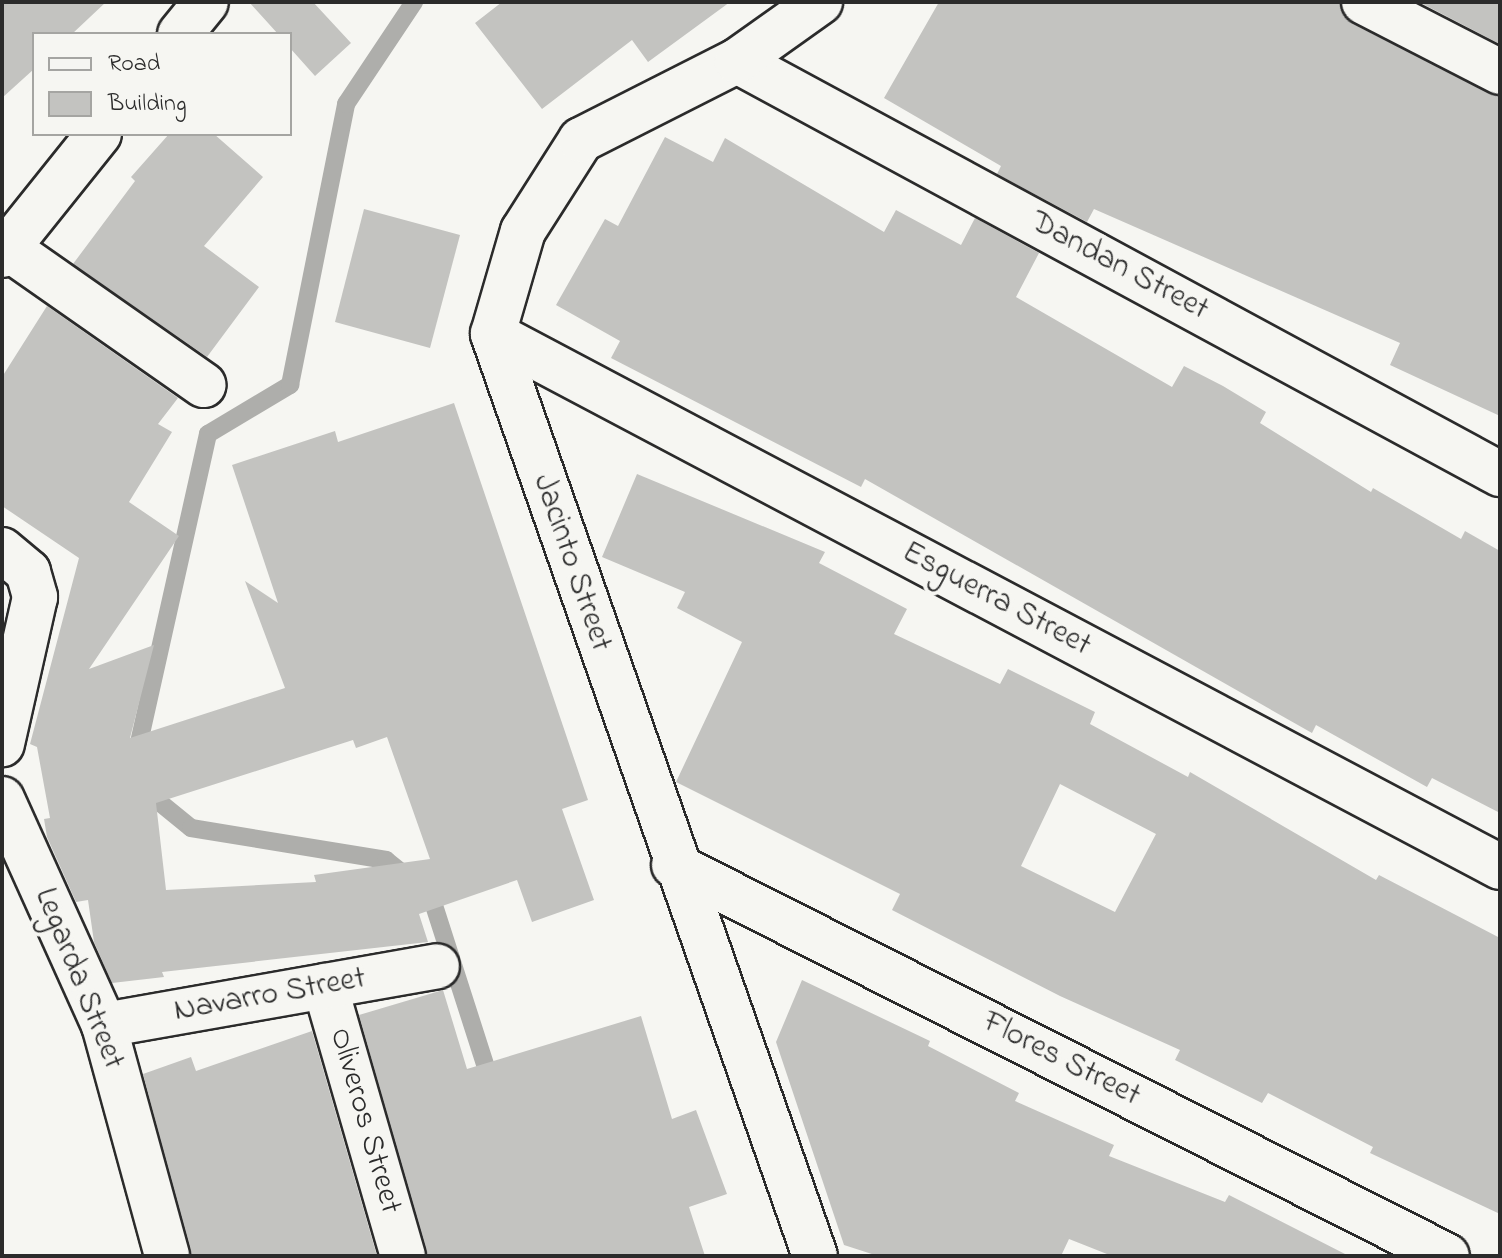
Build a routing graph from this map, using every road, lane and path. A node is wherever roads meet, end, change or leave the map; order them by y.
1 (206, 2) edge
2 (820, 2) edge
3 (1364, 2) edge
4 (182, 32) edge
5 (737, 61) junction
6 (1500, 72) edge
7 (97, 136) edge
8 (4, 249) edge
9 (493, 334) junction
10 (203, 385) dead end
11 (1500, 474) edge
12 (9, 554) edge
13 (2, 744) edge
14 (2, 799) edge
15 (674, 865) junction
16 (1500, 867) edge
17 (437, 966) dead end
18 (325, 986) junction
19 (104, 1025) junction
20 (167, 1256) edge
21 (403, 1256) edge
22 (815, 1256) edge
23 (1447, 1256) edge

1 - 4 street
2 - 5 street
3 - 6 street
5 - 9 street
5 - 11 street, Dandan Street
7 - 8 street
8 - 10 street
9 - 15 street, Jacinto Street
9 - 16 street, Esguerra Street
12 - 13 street
14 - 19 street, Legarda Street
15 - 22 street, Jacinto Street
15 - 23 street, Flores Street
17 - 18 street, Navarro Street
18 - 19 street, Navarro Street
18 - 21 street, Oliveros Street
19 - 20 street, Legarda Street

